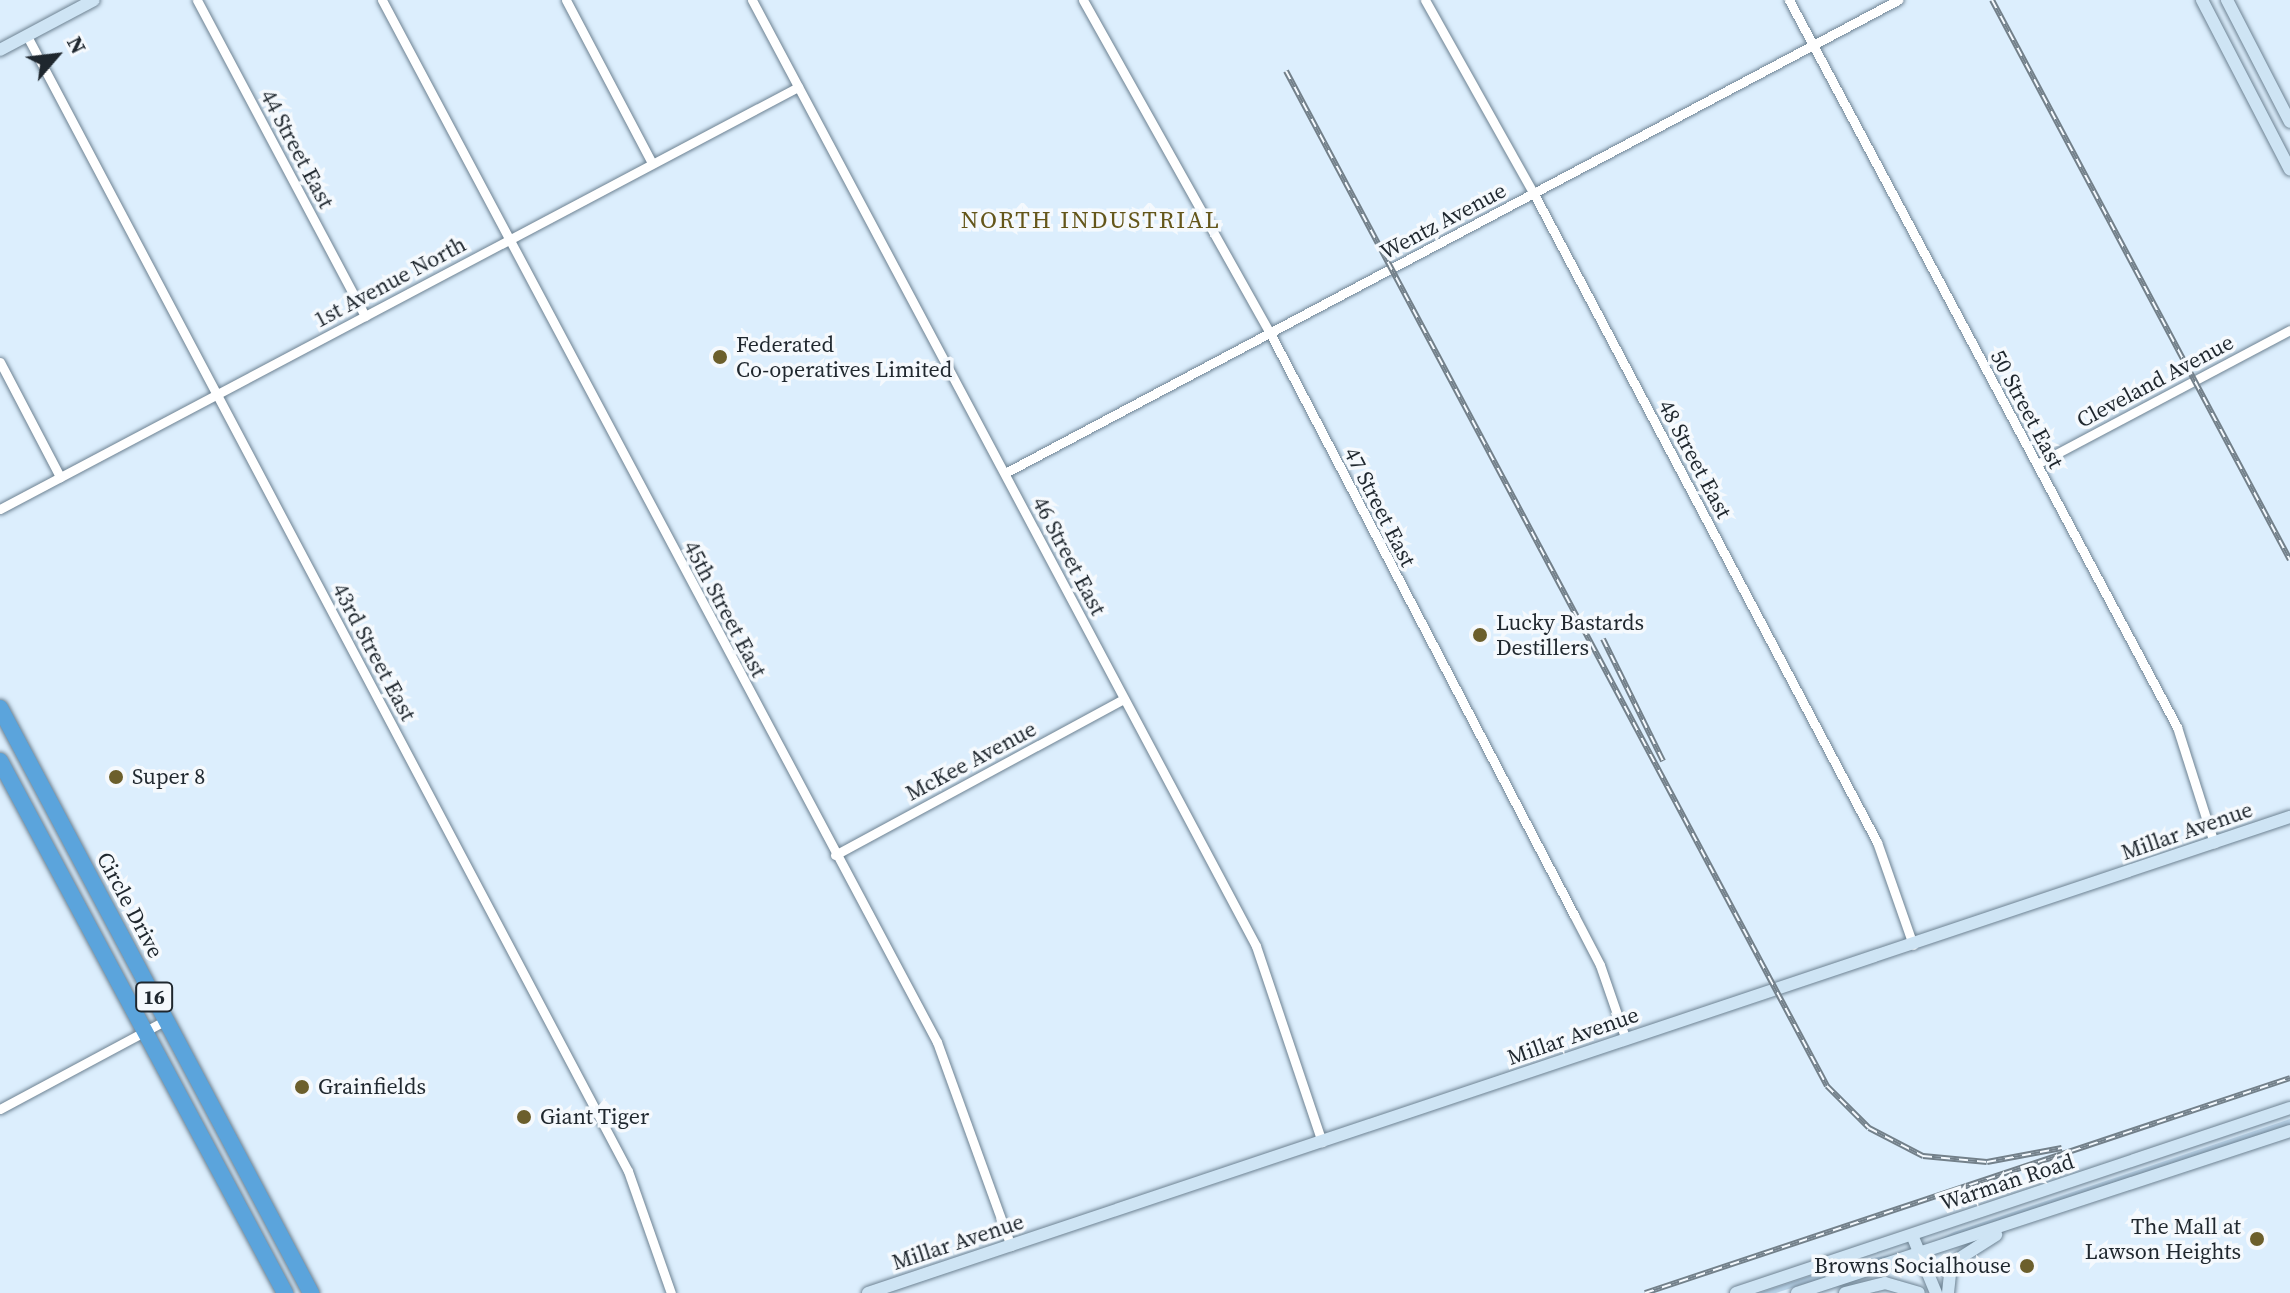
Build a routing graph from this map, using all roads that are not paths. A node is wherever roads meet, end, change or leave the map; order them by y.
1 (94, 0) edge
2 (197, 0) edge
3 (382, 0) edge
4 (566, 0) edge
5 (752, 0) edge
6 (1083, 0) edge
7 (1425, 0) edge
8 (1789, 0) edge
9 (1898, 0) edge
10 (2202, 0) edge
11 (2227, 0) edge
12 (27, 36) junction
13 (1813, 45) junction
14 (0, 50) edge
15 (798, 87) junction
16 (2290, 122) edge
17 (652, 163) junction
18 (2290, 170) edge
19 (1534, 194) junction
20 (508, 239) junction
21 (365, 316) junction
22 (2290, 330) edge
23 (1269, 331) junction
24 (0, 362) edge
25 (217, 394) junction
26 (2037, 464) junction
27 (1005, 473) junction
28 (60, 477) junction
29 (0, 509) edge
30 (1124, 699) junction
31 (0, 708) edge
32 (0, 761) edge
33 (2290, 817) edge
34 (2214, 843) junction
35 (835, 855) junction
36 (1913, 945) junction
37 (166, 1020) junction
38 (144, 1032) junction
39 (1626, 1040) junction
40 (2290, 1108) edge
41 (0, 1109) edge
42 (2290, 1131) edge
43 (1322, 1142) junction
44 (2016, 1223) junction
45 (1912, 1235) junction
46 (1011, 1246) junction
47 (1920, 1254) junction
48 (312, 1290) edge
49 (282, 1293) edge
50 (671, 1293) edge
51 (868, 1293) edge
52 (1736, 1293) edge
53 (1797, 1293) edge
54 (1845, 1293) edge
55 (1919, 1293) edge
56 (1936, 1293) edge
57 (1948, 1293) edge

1 - 12 street
2 - 21 street, 44 Street East
3 - 20 street, 45th Street East
4 - 17 street
5 - 15 street, 46 Street East
6 - 23 street, 47 Street East
7 - 19 street, 48 Street East
8 - 13 street, 50 Street East
9 - 13 street, Wentz Avenue
10 - 18 street
11 - 16 street
12 - 14 street
12 - 25 street, 43rd Street East
13 - 19 street, Wentz Avenue
13 - 26 street, 50 Street East
15 - 17 street, 1st Avenue North
15 - 27 street, 46 Street East
17 - 20 street, 1st Avenue North
19 - 23 street, Wentz Avenue
19 - 36 street, 48 Street East
20 - 21 street, 1st Avenue North
20 - 35 street, 45th Street East
21 - 25 street, 1st Avenue North
22 - 26 street, Cleveland Avenue
23 - 27 street, Wentz Avenue
23 - 39 street, 47 Street East
24 - 28 street
25 - 28 street, 1st Avenue North
25 - 50 street, 43rd Street East
26 - 34 street, 50 Street East
27 - 30 street, 46 Street East
28 - 29 street, 1st Avenue North
30 - 35 street, McKee Avenue
30 - 43 street, 46 Street East
31 - 37 highway, Circle Drive / 16
32 - 38 highway, 16
33 - 34 street, Millar Avenue
34 - 36 street, Millar Avenue
35 - 46 street, 45th Street East
36 - 39 street, Millar Avenue
37 - 38 street
37 - 48 highway, Circle Drive / 16
38 - 41 street
38 - 49 highway, 16
39 - 43 street, Millar Avenue
40 - 45 street, Warman Road
42 - 44 street, Warman Road
43 - 46 street, Millar Avenue
44 - 47 street, Warman Road
44 - 57 street
45 - 47 street
45 - 52 street, Warman Road
46 - 51 street, Millar Avenue
47 - 53 street, Warman Road
47 - 56 street
54 - 55 street

